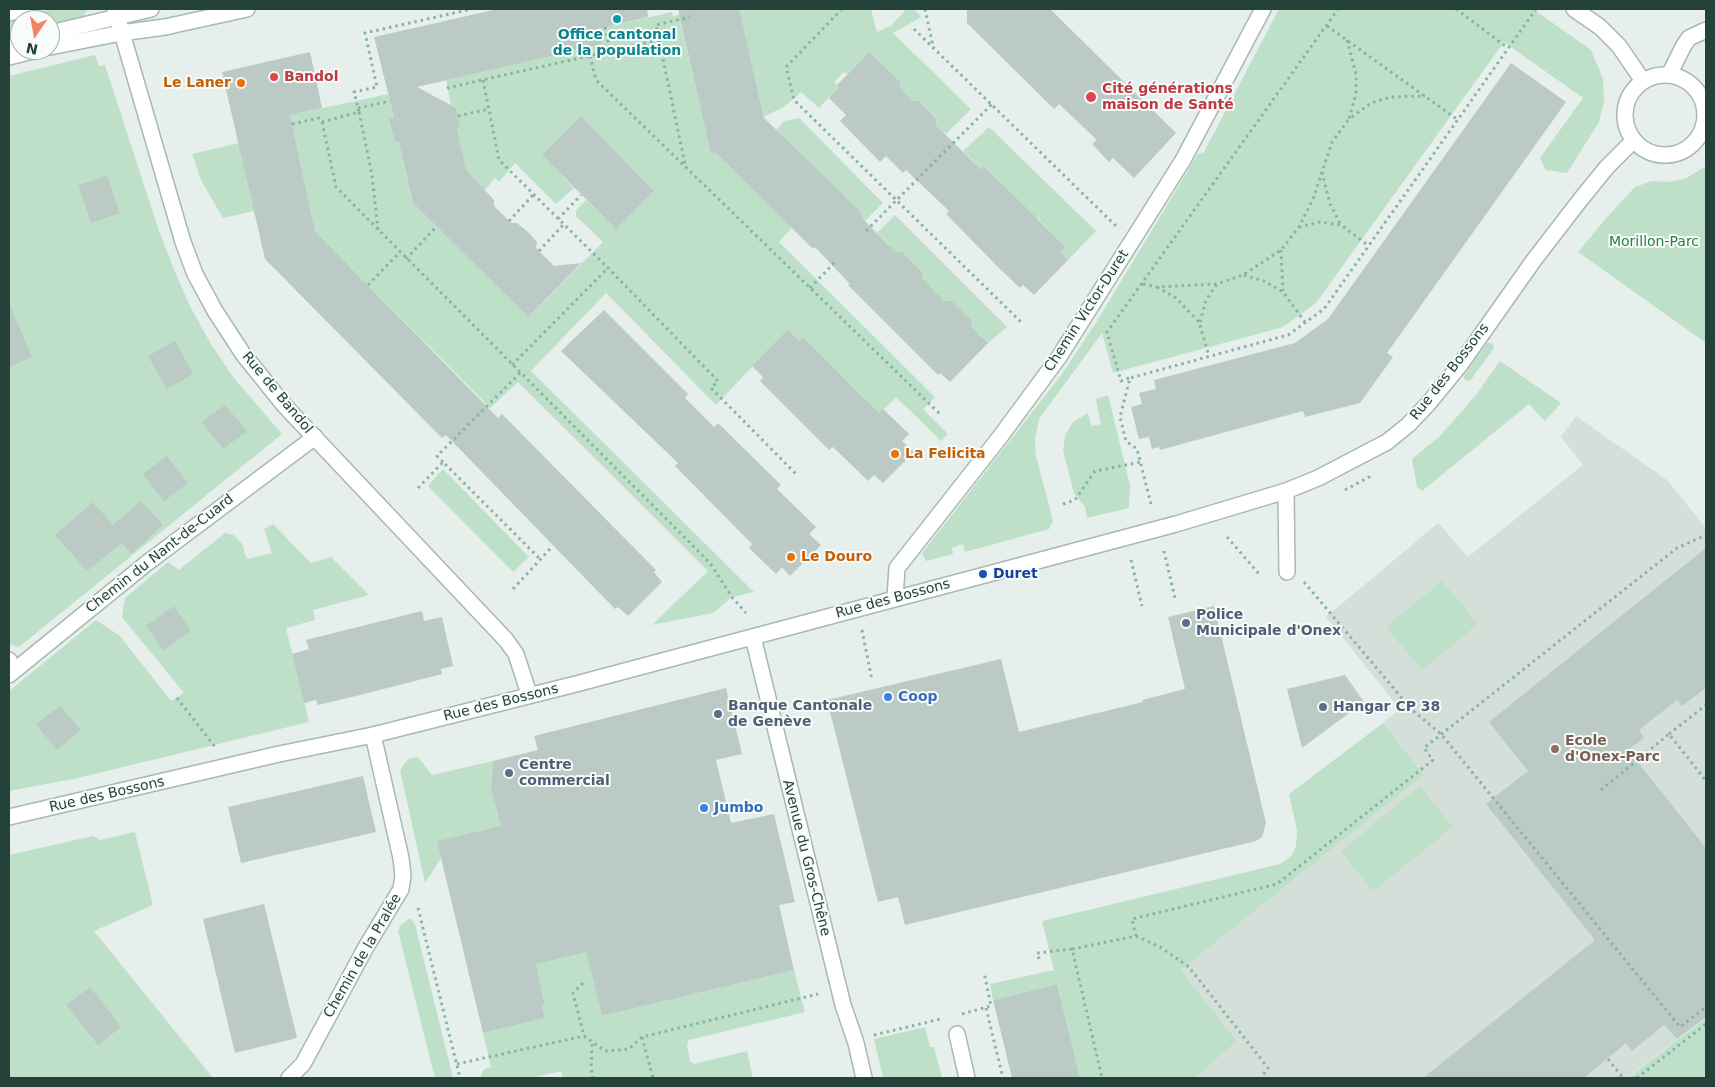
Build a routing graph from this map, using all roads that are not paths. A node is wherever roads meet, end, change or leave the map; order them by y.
1 (27, 9) edge
2 (151, 9) edge
3 (247, 9) edge
4 (1263, 9) edge
5 (1574, 9) edge
6 (9, 13) edge
7 (116, 13) edge
8 (60, 29) edge
9 (1706, 30) edge
10 (121, 33) junction
11 (60, 45) edge
12 (1669, 75) junction
13 (1643, 81) junction
14 (1705, 103) edge
15 (1634, 141) junction
16 (314, 437) junction
17 (1286, 491) junction
18 (1287, 572) dead end
19 (895, 598) junction
20 (753, 637) junction
21 (10, 668) edge
22 (529, 694) junction
23 (373, 735) junction
24 (9, 817) edge
25 (957, 1034) dead end
26 (289, 1078) edge
27 (864, 1078) edge
28 (967, 1078) edge

1 - 6 street
2 - 7 street
3 - 10 street
4 - 19 street, Chemin Victor-Duret
5 - 13 street
7 - 8 street
7 - 10 street, Rue de Bandol
9 - 12 street
10 - 11 street
10 - 16 street, Rue de Bandol
12 - 13 street
12 - 14 street
13 - 15 street
14 - 15 street
15 - 17 street, Rue des Bossons
16 - 21 street, Chemin du Nant-de-Cuard
16 - 22 street, Rue de Bandol
17 - 18 street
17 - 19 street, Rue des Bossons
19 - 20 street, Rue des Bossons
20 - 22 street, Rue des Bossons
20 - 27 street, Avenue du Gros-Chêne
22 - 23 street, Rue des Bossons
23 - 24 street, Rue des Bossons
23 - 26 street, Chemin de la Pralée
25 - 28 street

